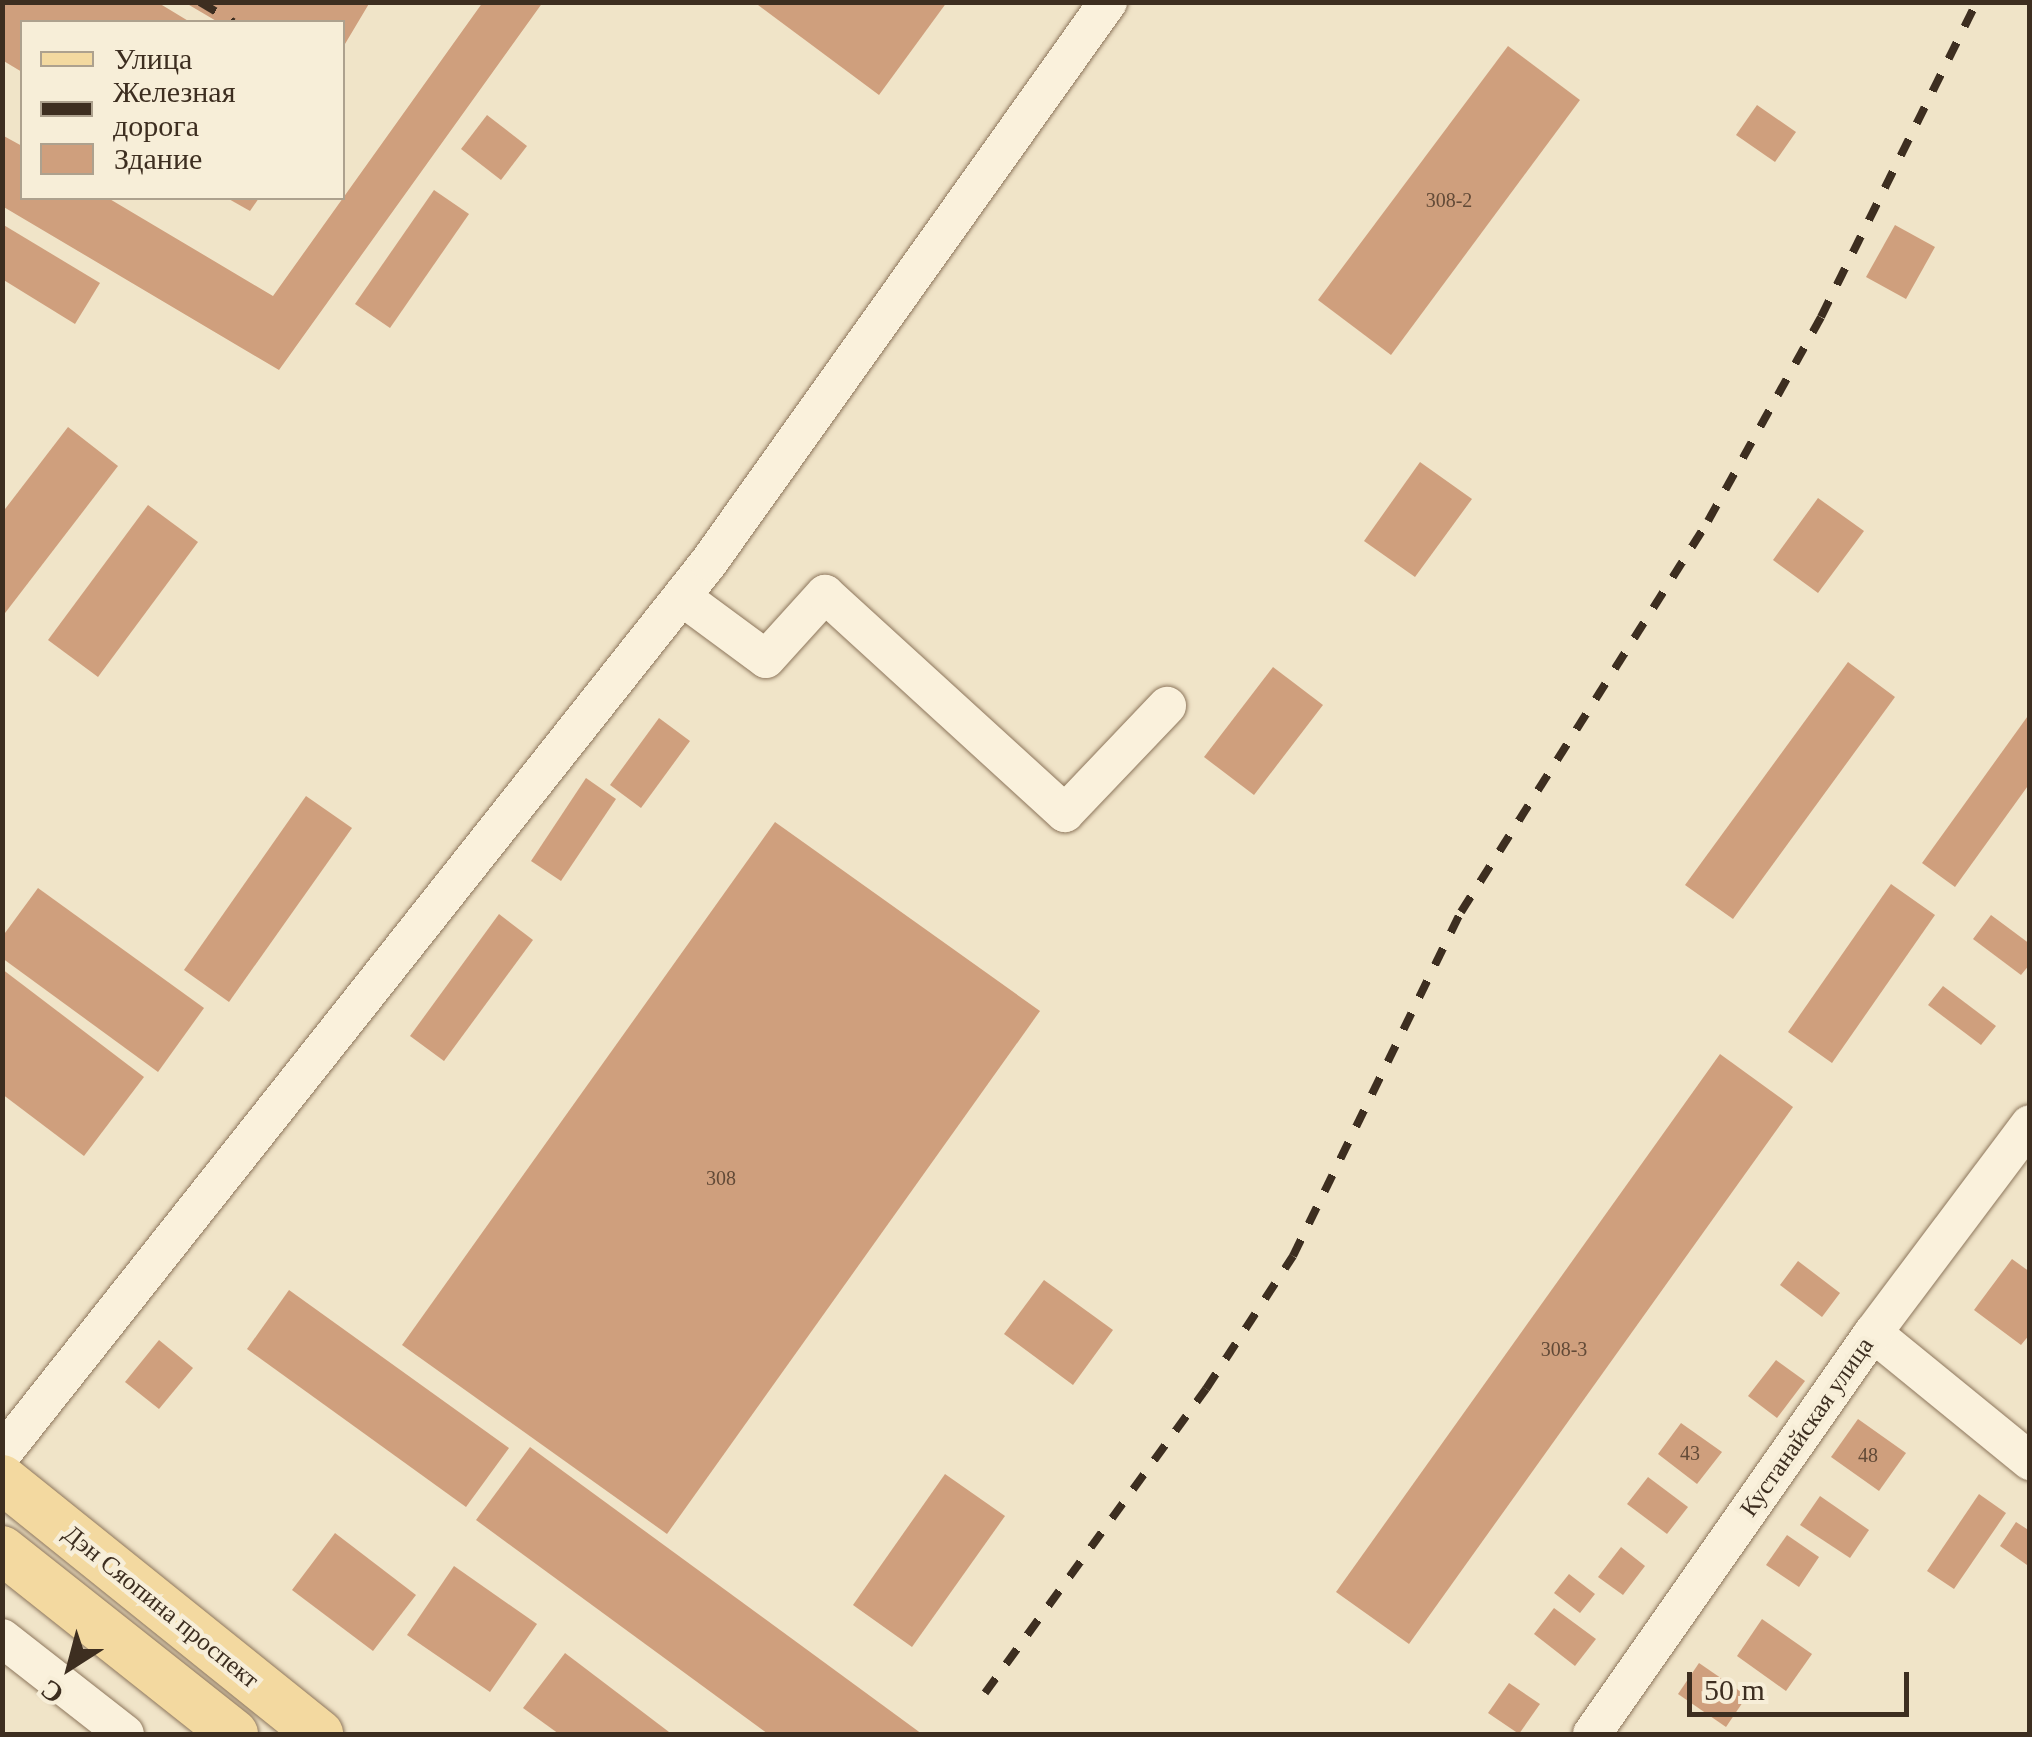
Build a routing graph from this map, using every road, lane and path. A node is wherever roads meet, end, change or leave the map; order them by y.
1 (1108, 2) edge
2 (682, 597) junction
3 (1167, 706) dead end
4 (2030, 1124) edge
5 (1873, 1333) junction
6 (2, 1454) edge
7 (2030, 1461) edge
8 (2, 1479) edge
9 (2, 1550) edge
10 (2, 1638) edge
11 (124, 1734) edge
12 (234, 1734) edge
13 (319, 1734) edge
14 (1592, 1734) edge

1 - 2 street
2 - 3 street
2 - 6 street
4 - 5 street, Кустанайская улица
5 - 7 street
5 - 14 street, Кустанайская улица
8 - 13 main road, Дэн Сяопина проспект
9 - 12 main road
10 - 11 street

